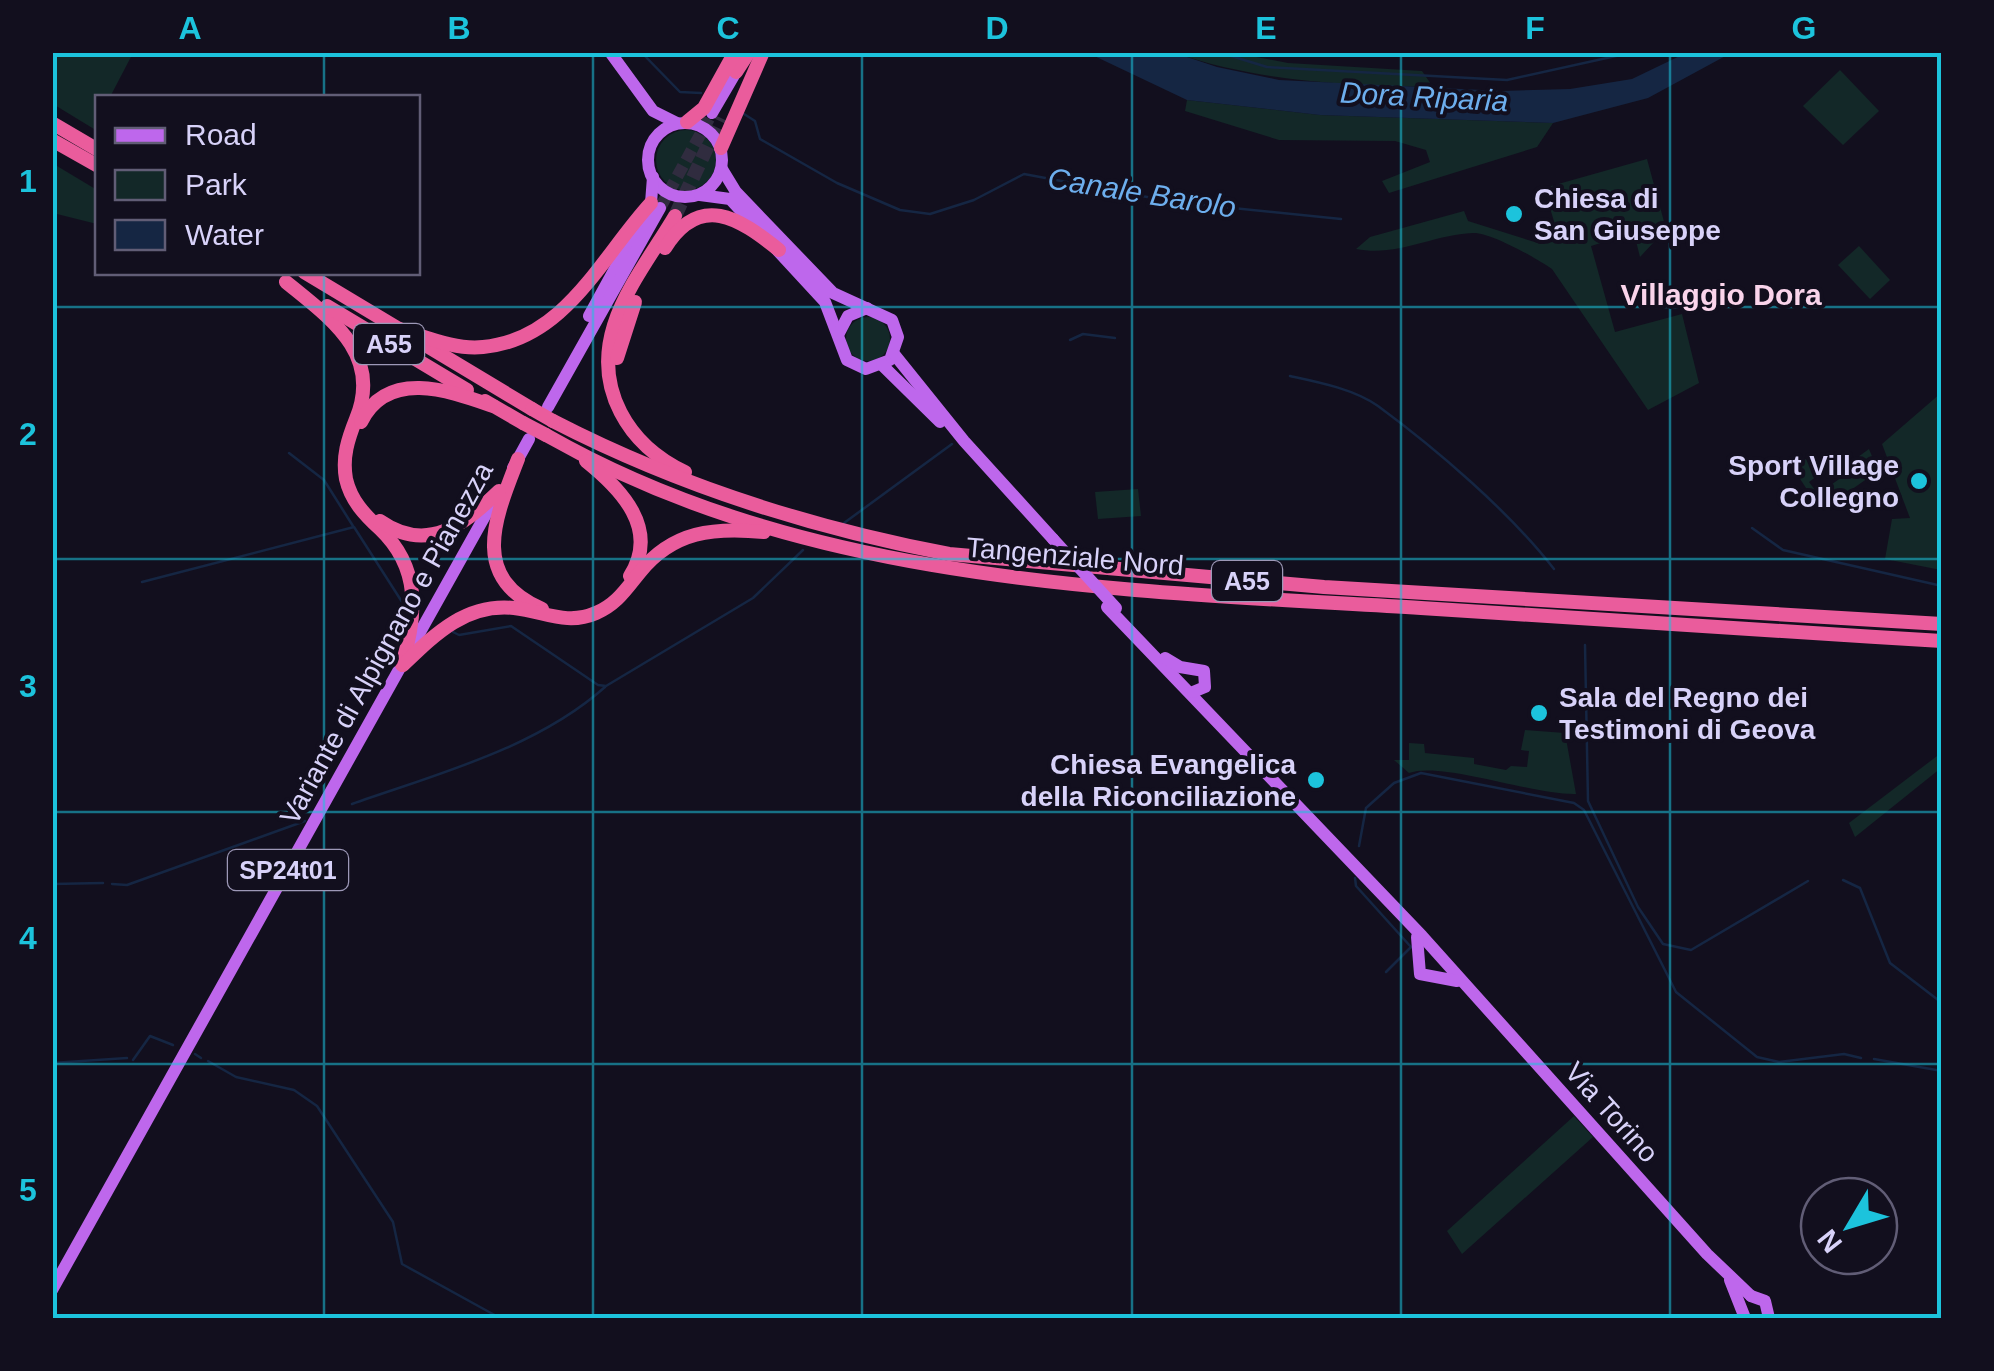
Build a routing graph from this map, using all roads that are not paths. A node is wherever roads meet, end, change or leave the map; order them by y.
1 (606, 52) edge
2 (735, 52) edge
3 (750, 52) edge
4 (763, 52) edge
5 (736, 72) joint
6 (716, 116) joint
7 (52, 123) edge
8 (684, 123) junction
9 (656, 138) junction
10 (52, 140) edge
11 (95, 148) edge
12 (721, 148) junction
13 (95, 164) edge
14 (722, 168) junction
15 (652, 176) junction
16 (694, 196) junction
17 (655, 205) junction
18 (675, 216) tunnel mouth
19 (779, 250) junction
20 (275, 275) edge
21 (309, 275) edge
22 (286, 282) junction
23 (870, 308) junction
24 (399, 329) junction
25 (838, 335) junction
26 (894, 354) junction
27 (882, 365) junction
28 (564, 378) junction
29 (613, 388) junction
30 (493, 406) junction
31 (544, 412) junction
32 (529, 439) dead end
33 (569, 449) junction
34 (518, 459) junction
35 (499, 491) junction
36 (720, 493) junction
37 (790, 535) junction
38 (1051, 541) junction
39 (1112, 608) junction
40 (1942, 624) edge
41 (1942, 641) edge
42 (402, 665) junction
43 (1188, 668) junction
44 (1182, 682) junction
45 (1199, 689) junction
46 (52, 1290) edge
47 (1746, 1300) junction
48 (1767, 1317) edge
49 (1744, 1318) edge

1 - 8 main road
1 - 9 main road
2 - 8 highway
3 - 5 highway
3 - 6 highway
4 - 12 highway
5 - 6 main road
7 - 11 highway
8 - 9 main road
8 - 12 main road
9 - 15 main road
10 - 13 highway
12 - 14 main road
14 - 16 main road
14 - 23 main road
15 - 16 main road
15 - 17 main road
16 - 19 main road
16 - 28 main road
17 - 24 highway
17 - 28 main road
18 - 29 highway
19 - 25 main road
19 - 29 highway
20 - 22 highway, Tangenziale Nord / A55
21 - 24 highway, Tangenziale Nord / A55
22 - 30 highway, Tangenziale Nord / A55
22 - 42 highway
23 - 25 main road
23 - 26 main road
24 - 31 highway, Tangenziale Nord / A55
25 - 27 main road
26 - 27 main road
26 - 38 main road
27 - 38 main road
28 - 31 main road
29 - 36 highway
30 - 33 highway, Tangenziale Nord / A55, bridge
30 - 35 highway
31 - 36 highway, Tangenziale Nord / A55
32 - 34 main road, Variante di Alpignano e Pianezza / SP24t01
33 - 34 highway
33 - 37 highway, Tangenziale Nord / A55
34 - 35 main road, Variante di Alpignano e Pianezza / SP24t01
35 - 42 main road, Variante di Alpignano e Pianezza / SP24t01
36 - 40 highway, Tangenziale Nord / A55
37 - 41 highway, Tangenziale Nord / A55
37 - 42 highway
38 - 39 main road, bridge
39 - 43 main road
39 - 44 main road
42 - 46 main road, Variante di Alpignano e Pianezza / SP24t01
43 - 44 main road
43 - 45 main road
44 - 45 main road
45 - 47 main road, Via Torino
47 - 48 main road
47 - 49 main road

